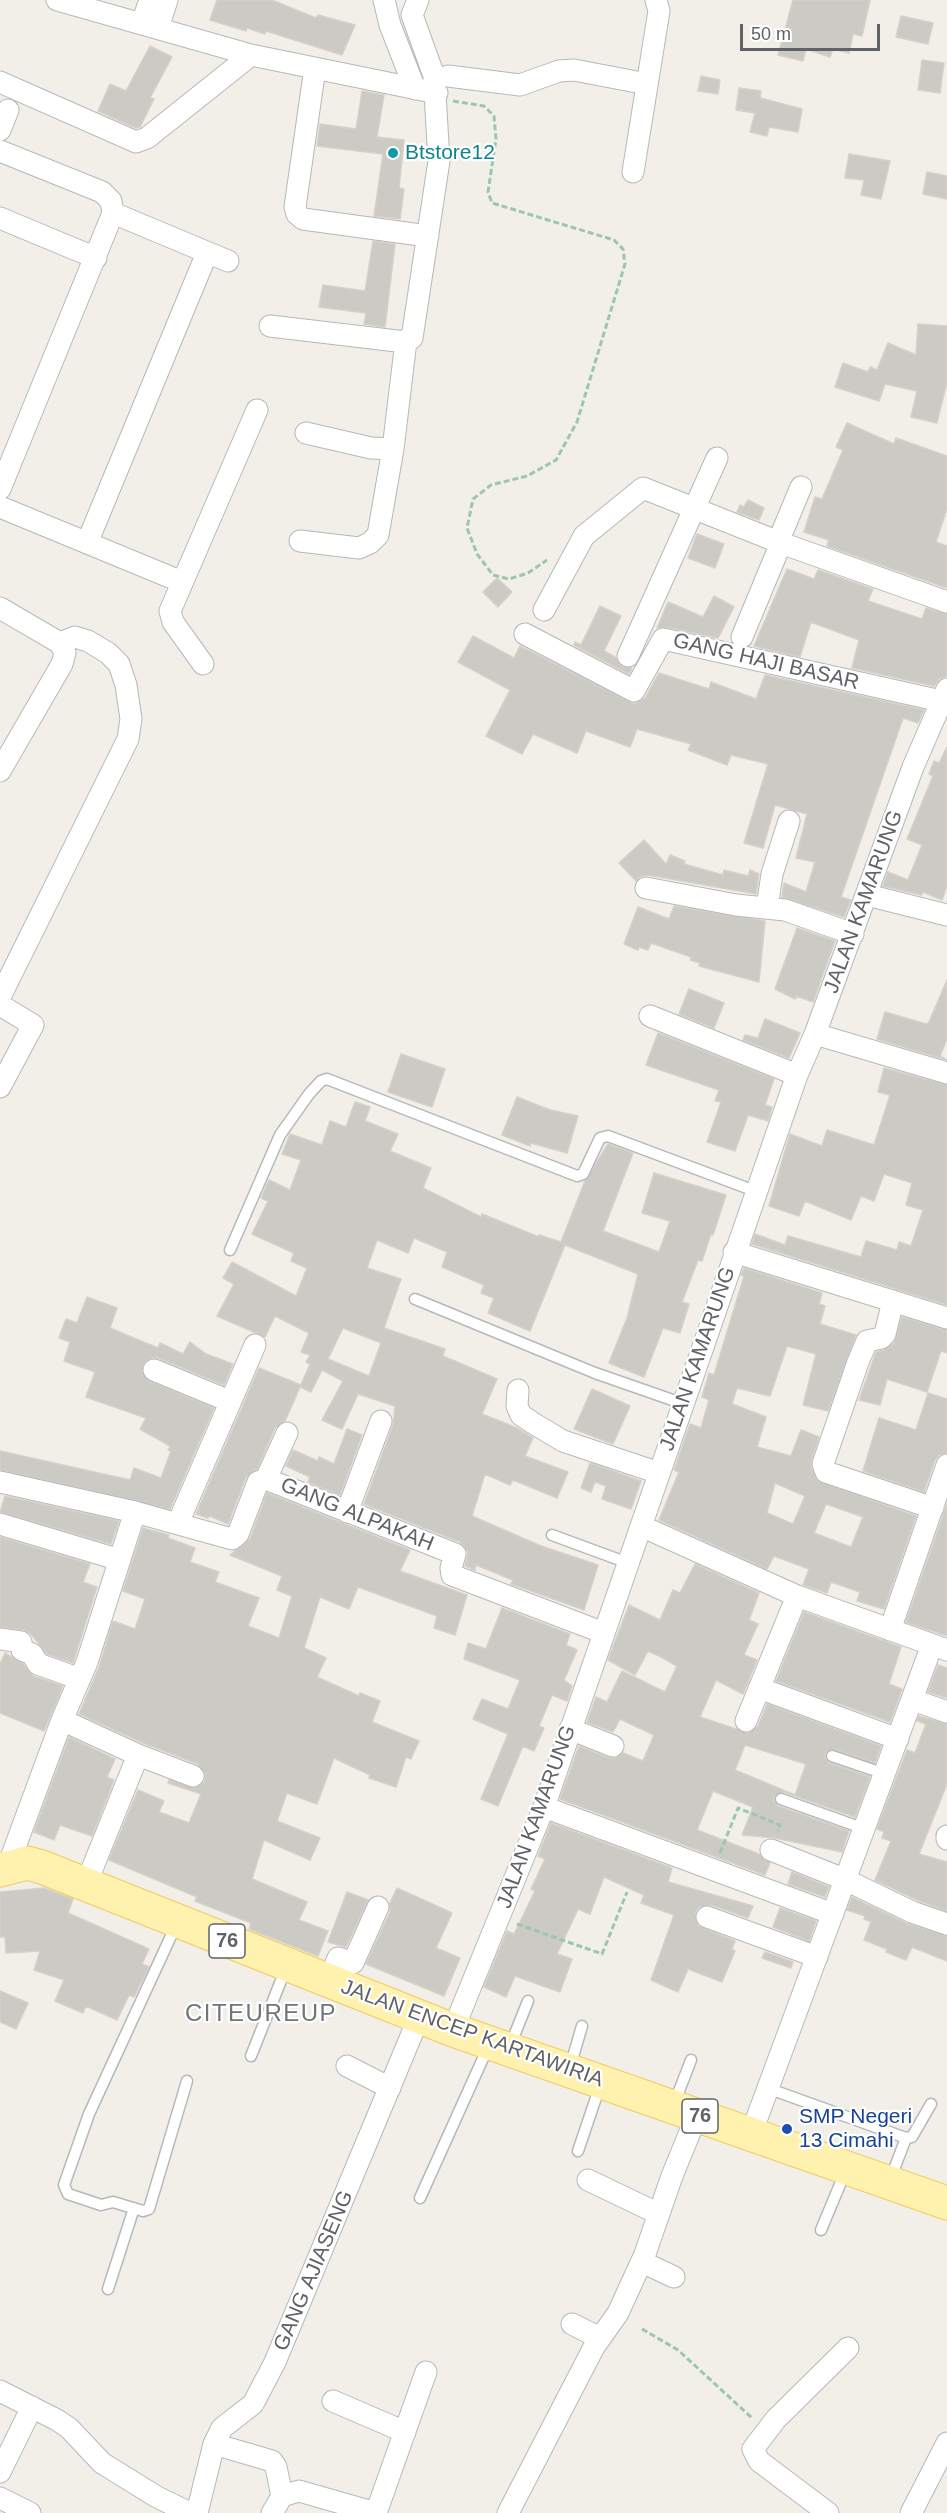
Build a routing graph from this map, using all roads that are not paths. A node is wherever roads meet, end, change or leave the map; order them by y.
1 (57, 0) edge
2 (150, 0) edge
3 (167, 0) edge
4 (384, 0) edge
5 (418, 0) edge
6 (656, 0) edge
7 (150, 25) junction
8 (217, 45) junction
9 (251, 55) junction
10 (315, 69) junction
11 (230, 71) junction
12 (0, 82) edge
13 (647, 84) junction
14 (415, 89) junction
15 (441, 90) junction
16 (8, 110) dead end
17 (0, 130) edge
18 (0, 151) edge
19 (633, 172) dead end
20 (113, 213) junction
21 (0, 218) edge
22 (428, 236) junction
23 (207, 253) junction
24 (96, 258) junction
25 (228, 261) dead end
26 (270, 326) dead end
27 (406, 341) junction
28 (257, 410) dead end
29 (306, 433) dead end
30 (393, 449) junction
31 (717, 458) dead end
32 (801, 487) dead end
33 (0, 489) edge
34 (0, 507) edge
35 (695, 507) junction
36 (300, 541) dead end
37 (780, 542) junction
38 (87, 543) junction
39 (182, 582) junction
40 (947, 602) edge
41 (0, 608) edge
42 (544, 610) dead end
43 (525, 634) dead end
44 (742, 637) dead end
45 (60, 643) junction
46 (628, 656) dead end
47 (203, 664) dead end
48 (944, 695) edge
49 (0, 771) edge
50 (789, 822) dead end
51 (646, 888) dead end
52 (867, 895) junction
53 (767, 908) junction
54 (947, 915) edge
55 (853, 934) junction
56 (0, 997) edge
57 (0, 1005) edge
58 (650, 1016) dead end
59 (815, 1034) junction
60 (947, 1072) edge
61 (797, 1075) junction
62 (0, 1087) edge
63 (755, 1191) junction
64 (230, 1250) dead end
65 (735, 1252) junction
66 (416, 1299) dead end
67 (893, 1300) junction
68 (947, 1318) edge
69 (255, 1345) dead end
70 (154, 1370) dead end
71 (518, 1390) dead end
72 (229, 1401) junction
73 (684, 1404) junction
74 (381, 1421) dead end
75 (287, 1433) dead end
76 (947, 1465) edge
77 (659, 1473) junction
78 (266, 1479) junction
79 (0, 1482) edge
80 (933, 1508) junction
81 (135, 1512) junction
82 (347, 1512) junction
83 (178, 1523) junction
84 (0, 1524) edge
85 (641, 1526) junction
86 (552, 1535) dead end
87 (120, 1560) junction
88 (628, 1563) junction
89 (797, 1596) junction
90 (890, 1630) junction
91 (604, 1633) junction
92 (0, 1639) edge
93 (940, 1648) edge
94 (80, 1679) junction
95 (759, 1688) junction
96 (913, 1700) junction
97 (947, 1712) edge
98 (62, 1720) junction
99 (746, 1720) dead end
100 (570, 1729) junction
101 (898, 1739) junction
102 (613, 1746) dead end
103 (138, 1755) junction
104 (832, 1756) dead end
105 (885, 1774) junction
106 (193, 1776) dead end
107 (781, 1799) dead end
108 (544, 1807) junction
109 (865, 1829) junction
110 (771, 1850) road end
111 (4, 1868) edge
112 (846, 1880) junction
113 (86, 1884) junction
114 (378, 1907) dead end
115 (833, 1914) junction
116 (706, 1917) dead end
117 (178, 1921) junction
118 (947, 1924) edge
119 (817, 1957) junction
120 (287, 1965) junction
121 (328, 1981) junction
122 (528, 2001) dead end
123 (419, 2017) junction
124 (582, 2026) dead end
125 (453, 2030) junction
126 (499, 2046) junction
127 (251, 2056) dead end
128 (691, 2060) dead end
129 (347, 2066) dead end
130 (569, 2071) junction
131 (187, 2081) dead end
132 (602, 2082) junction
133 (390, 2088) junction
134 (767, 2088) junction
135 (931, 2104) dead end
136 (685, 2111) junction
137 (750, 2134) junction
138 (906, 2138) junction
139 (578, 2151) dead end
140 (847, 2167) junction
141 (588, 2180) dead end
142 (890, 2182) junction
143 (420, 2198) dead end
144 (947, 2203) edge
145 (134, 2208) junction
146 (659, 2214) junction
147 (820, 2230) dead end
148 (642, 2262) junction
149 (674, 2277) dead end
150 (108, 2289) dead end
151 (572, 2324) dead end
152 (600, 2338) junction
153 (848, 2348) dead end
154 (426, 2372) dead end
155 (0, 2391) edge
156 (333, 2401) dead end
157 (32, 2407) junction
158 (405, 2432) junction
159 (214, 2444) junction
160 (947, 2445) edge
161 (0, 2472) edge
162 (0, 2498) edge
163 (297, 2502) edge
164 (155, 2505) edge
165 (30, 2513) edge
166 (190, 2513) edge
167 (197, 2513) edge
168 (376, 2513) edge
169 (508, 2513) edge
170 (828, 2513) edge
171 (911, 2513) edge

1 - 7 street
2 - 7 street
3 - 7 street
4 - 14 street
5 - 15 street
6 - 13 street
7 - 8 street
8 - 9 street
8 - 11 street
9 - 10 street
9 - 11 street
10 - 14 street
10 - 22 street
11 - 12 street
13 - 15 street
13 - 19 street
14 - 15 street
15 - 22 street
16 - 17 street
18 - 20 street
20 - 23 street
20 - 24 street
21 - 24 street
22 - 27 street
23 - 25 street
23 - 38 street
24 - 33 street
26 - 27 street
27 - 30 street
28 - 39 street
29 - 30 street
30 - 36 street
31 - 35 street
32 - 37 street
34 - 38 street
35 - 37 street
35 - 42 street
35 - 46 street
37 - 40 street
37 - 44 street
38 - 39 street
39 - 47 street
41 - 45 street
43 - 48 street, GANG HAJI BASAR
45 - 49 street
45 - 56 street
48 - 52 street, JALAN KAMARUNG
50 - 53 street
51 - 53 street
52 - 54 street
52 - 55 street, JALAN KAMARUNG
53 - 55 street
55 - 59 street, JALAN KAMARUNG
57 - 62 street
58 - 61 street
59 - 60 street
59 - 61 street, JALAN KAMARUNG
61 - 63 street, JALAN KAMARUNG
63 - 64 lane
63 - 65 street, JALAN KAMARUNG
65 - 67 street
65 - 73 street, JALAN KAMARUNG
66 - 73 lane
67 - 68 street
67 - 80 street
69 - 72 street
70 - 72 street
71 - 77 street
72 - 83 street
73 - 77 street, JALAN KAMARUNG
74 - 82 street
75 - 78 street
76 - 80 street
77 - 85 street, JALAN KAMARUNG
78 - 82 street, GANG ALPAKAH
78 - 83 street, GANG ALPAKAH
79 - 81 street, GANG ALPAKAH
80 - 90 street
81 - 83 street, GANG ALPAKAH
81 - 87 street
82 - 91 street, GANG ALPAKAH
84 - 87 street
85 - 88 street, JALAN KAMARUNG
85 - 89 street
86 - 88 lane
87 - 94 street
88 - 91 street, JALAN KAMARUNG
89 - 90 street
89 - 95 street
90 - 93 street
91 - 100 street, JALAN KAMARUNG
92 - 94 street
93 - 96 street
94 - 98 street
95 - 99 street
95 - 101 street
96 - 97 street
96 - 101 street
98 - 103 street
98 - 111 street
100 - 102 street
100 - 108 street, JALAN KAMARUNG
101 - 105 street
103 - 106 street
103 - 113 street
104 - 105 lane
105 - 109 street
107 - 109 lane
108 - 115 street
108 - 125 street, JALAN KAMARUNG
109 - 112 street
110 - 112 street
111 - 113 main road, JALAN ENCEP KARTAWIRIA / 76
112 - 115 street
112 - 118 street
113 - 117 main road, JALAN ENCEP KARTAWIRIA / 76
114 - 121 street
115 - 119 street
116 - 119 street
117 - 120 main road, JALAN ENCEP KARTAWIRIA / 76
117 - 145 lane
119 - 134 street
120 - 121 main road, JALAN ENCEP KARTAWIRIA / 76
120 - 127 lane
121 - 123 main road, JALAN ENCEP KARTAWIRIA / 76
122 - 126 lane
123 - 125 main road, JALAN ENCEP KARTAWIRIA / 76
123 - 133 street, GANG AJIASENG
124 - 130 lane
125 - 126 main road, JALAN ENCEP KARTAWIRIA / 76
126 - 130 main road, JALAN ENCEP KARTAWIRIA / 76
126 - 143 lane
128 - 136 lane
129 - 133 street
130 - 132 main road, JALAN ENCEP KARTAWIRIA / 76
131 - 145 lane
132 - 136 main road, JALAN ENCEP KARTAWIRIA / 76
132 - 139 lane
133 - 159 street, GANG AJIASENG
134 - 137 street
134 - 138 lane
135 - 138 lane
136 - 137 main road, JALAN ENCEP KARTAWIRIA / 76
136 - 146 street
137 - 140 main road, JALAN ENCEP KARTAWIRIA / 76
138 - 142 lane
140 - 142 main road, JALAN ENCEP KARTAWIRIA / 76
140 - 147 lane
141 - 146 street
142 - 144 main road, JALAN ENCEP KARTAWIRIA / 76
145 - 150 lane
146 - 148 street
148 - 149 street
148 - 152 street
151 - 152 street
152 - 169 street
153 - 170 street
154 - 158 street
155 - 157 street
156 - 158 street
157 - 161 street
157 - 164 street
158 - 168 street
159 - 163 street
159 - 167 street, GANG AJIASENG
160 - 171 street
162 - 165 street
163 - 168 street
164 - 166 street

